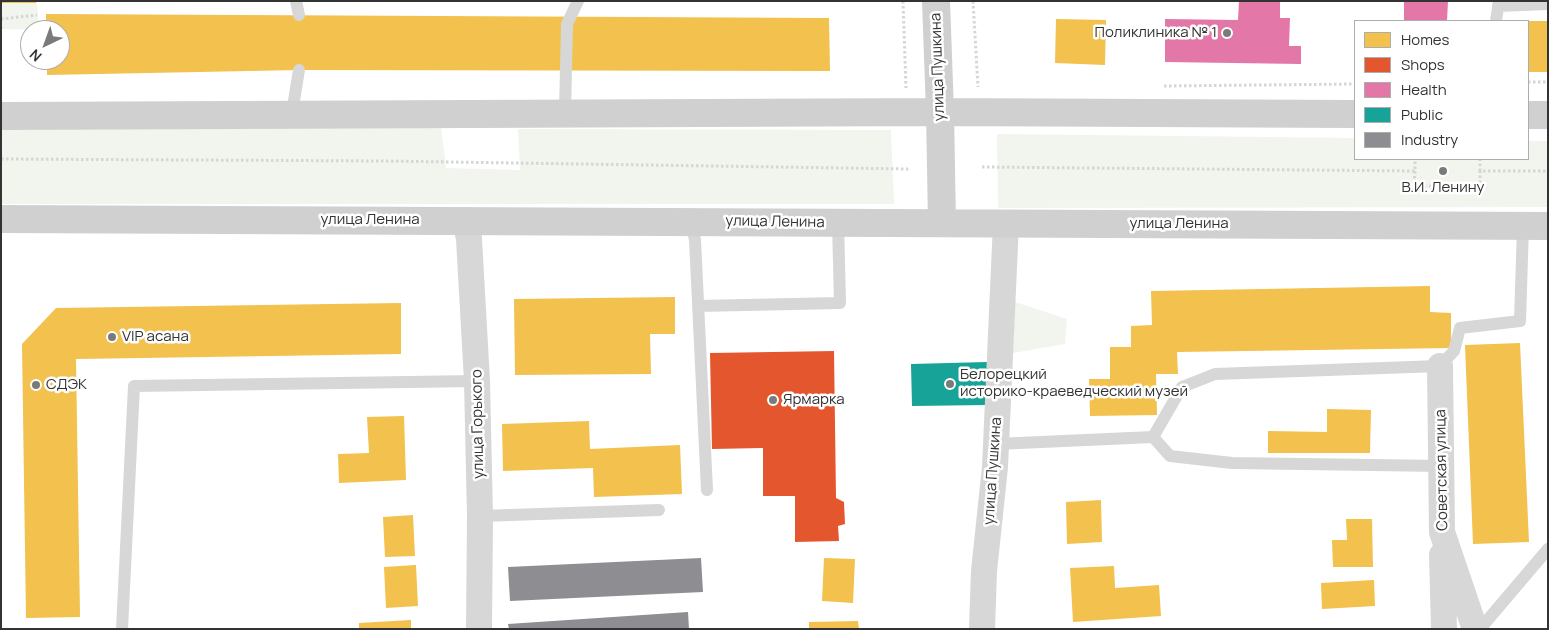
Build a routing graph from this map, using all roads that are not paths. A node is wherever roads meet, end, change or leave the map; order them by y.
1 (296, 1) edge
2 (578, 1) edge
3 (936, 1) edge
4 (1498, 3) edge
5 (1548, 4) edge
6 (299, 15) dead end
7 (1496, 20) edge
8 (299, 70) dead end
9 (940, 112) junction
10 (292, 113) junction
11 (565, 113) junction
12 (1354, 114) edge
13 (1529, 115) edge
14 (1548, 115) edge
15 (1, 116) edge
16 (1, 219) edge
17 (465, 220) junction
18 (691, 221) junction
19 (838, 223) junction
20 (942, 223) junction
21 (1006, 223) junction
22 (1535, 226) edge
23 (698, 306) junction
24 (1440, 366) junction
25 (478, 381) junction
26 (1152, 437) junction
27 (996, 444) junction
28 (1441, 466) junction
29 (706, 490) dead end
30 (659, 510) dead end
31 (480, 516) junction
32 (1442, 532) junction
33 (1548, 549) edge
34 (122, 629) edge
35 (479, 629) edge
36 (982, 629) edge
37 (1444, 629) edge
38 (1475, 629) edge
39 (1480, 629) edge

1 - 6 lane
2 - 11 lane
3 - 9 main road, улица Пушкина
4 - 5 lane
4 - 7 lane
8 - 10 lane
9 - 11 main road
9 - 12 main road
9 - 20 main road, улица Пушкина
10 - 11 main road
10 - 15 main road
13 - 14 main road
16 - 17 main road, улица Ленина
17 - 18 main road, улица Ленина
17 - 25 street, улица Горького
18 - 19 main road, улица Ленина
18 - 23 lane
19 - 20 main road, улица Ленина
19 - 23 lane
20 - 21 main road, улица Ленина
21 - 22 main road, улица Ленина
21 - 27 street, улица Пушкина
22 - 24 lane
23 - 29 lane
24 - 26 lane
24 - 28 street, Советская улица
25 - 31 street, улица Горького
25 - 34 lane
26 - 27 lane
26 - 28 lane
27 - 36 street, улица Пушкина
28 - 32 street, Советская улица
30 - 31 lane
31 - 35 street, улица Горького
32 - 37 street
32 - 38 street, Советская улица
33 - 39 lane

